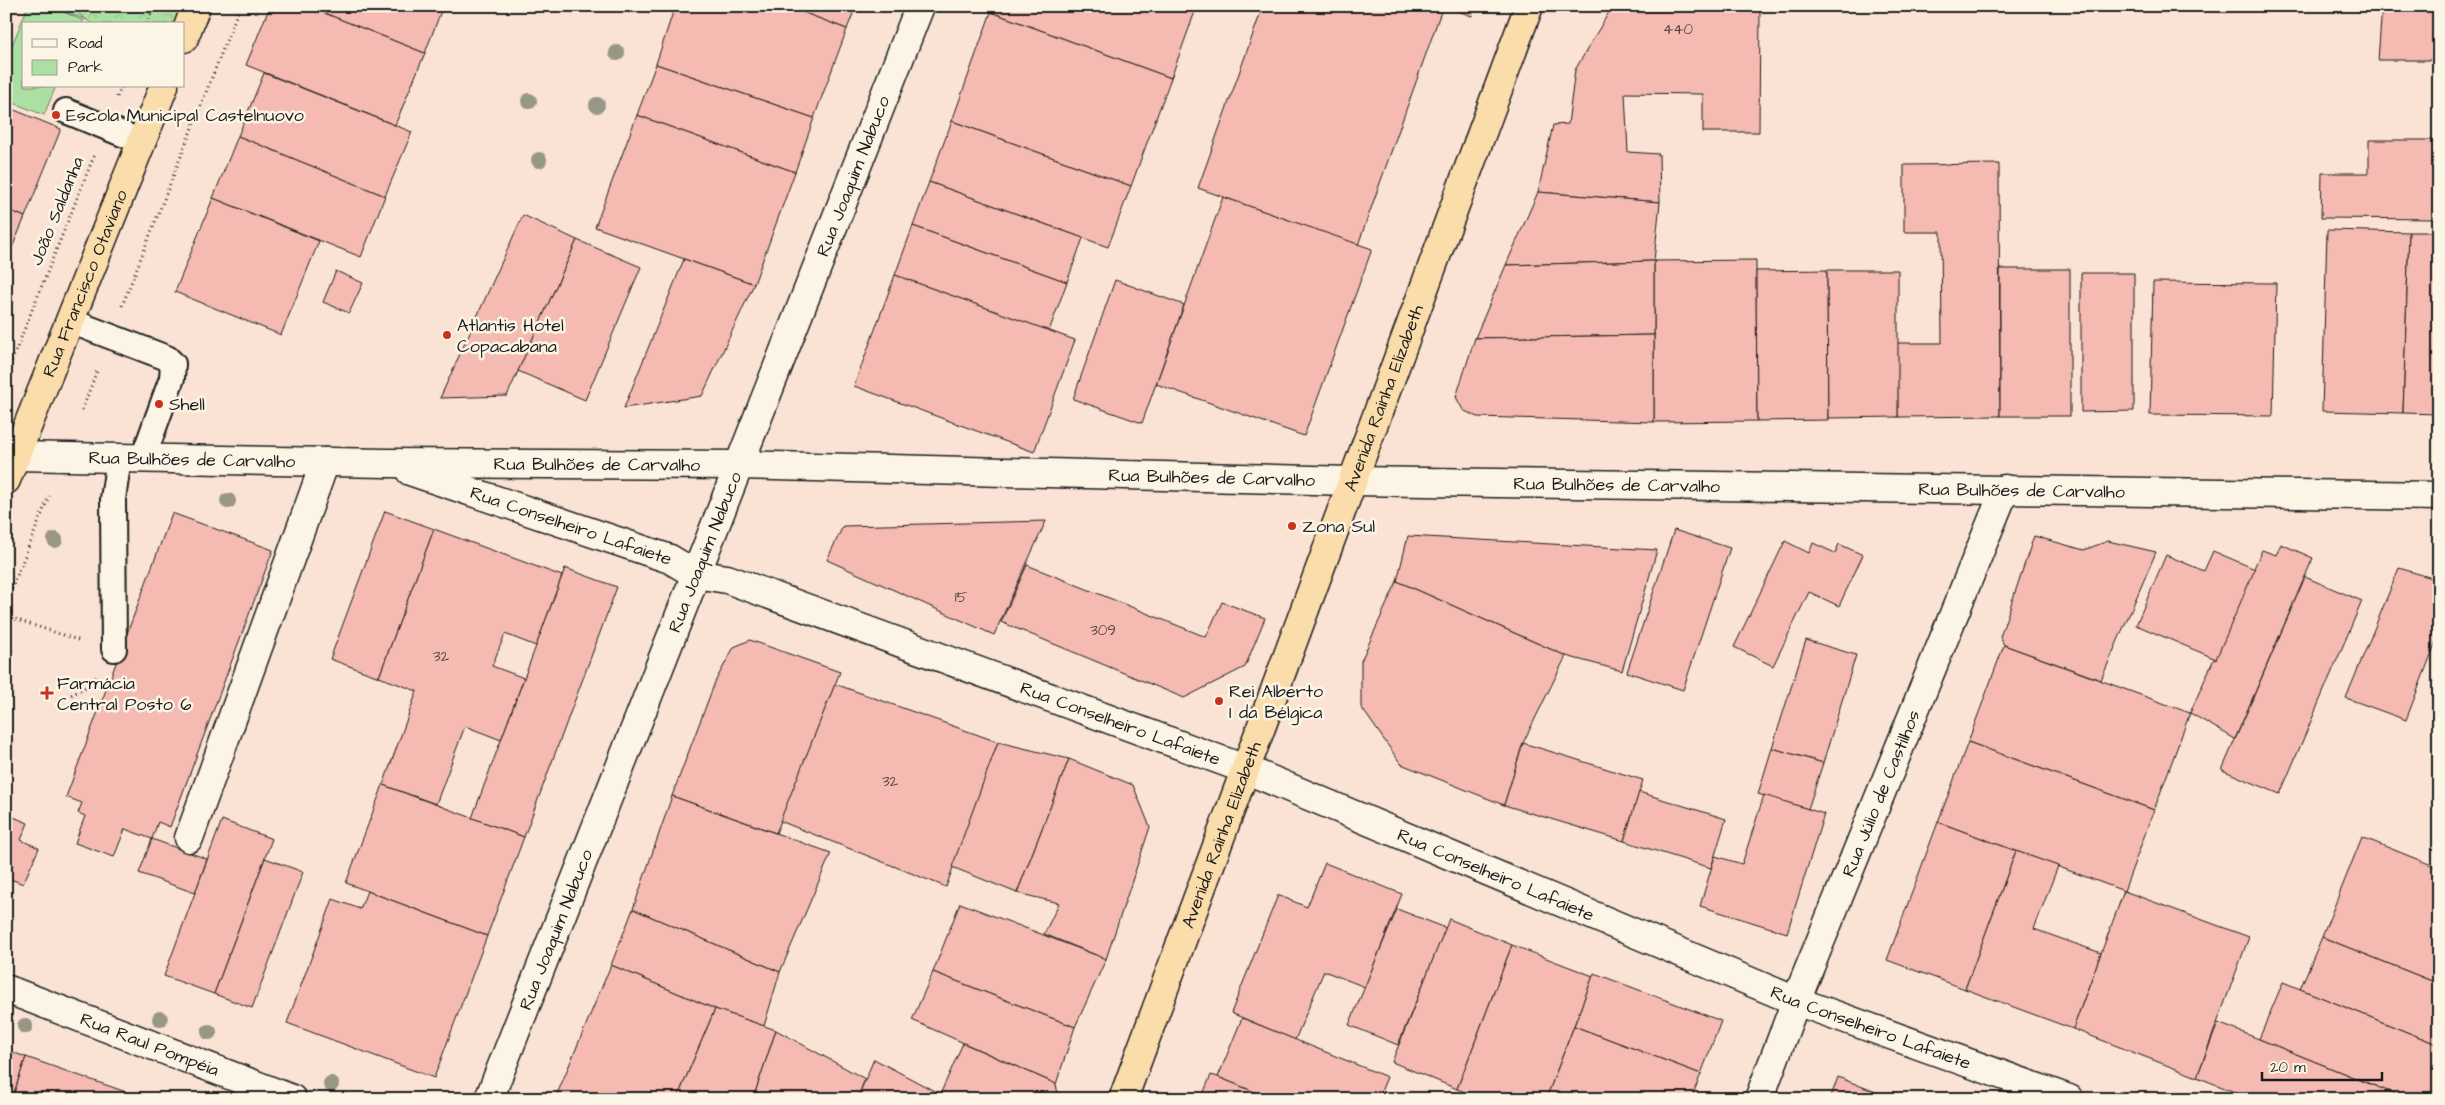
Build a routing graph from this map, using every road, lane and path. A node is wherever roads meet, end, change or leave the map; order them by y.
1 (154, 6) edge
2 (196, 6) edge
3 (240, 6) edge
4 (920, 6) edge
5 (1529, 6) edge
6 (148, 22) edge
7 (185, 35) edge
8 (121, 88) edge
9 (163, 88) edge
10 (66, 111) dead end
11 (105, 127) junction
12 (142, 142) junction
13 (70, 321) junction
14 (110, 336) junction
15 (6, 375) edge
16 (82, 410) dead end
17 (131, 458) junction
18 (324, 462) junction
19 (386, 463) junction
20 (738, 465) junction
21 (11, 468) edge
22 (1352, 481) junction
23 (2005, 489) junction
24 (48, 496) dead end
25 (2439, 496) edge
26 (694, 574) junction
27 (6, 603) edge
28 (6, 616) edge
29 (114, 649) junction
30 (58, 702) dead end
31 (1245, 769) junction
32 (189, 838) dead end
33 (6, 989) edge
34 (1796, 1001) junction
35 (292, 1099) edge
36 (489, 1099) edge
37 (1124, 1099) edge
38 (1759, 1099) edge
39 (2069, 1099) edge

1 - 6 path
2 - 7 highway
3 - 14 path
4 - 20 street, Rua Joaquim Nabuco
5 - 22 highway, Avenida Rainha Elizabeth
8 - 11 path, João Saldanha
9 - 12 highway, Rua Francisco Otaviano
10 - 11 lane
11 - 12 lane
11 - 15 path, João Saldanha
12 - 13 highway, Rua Francisco Otaviano
13 - 14 lane
13 - 21 highway, Rua Francisco Otaviano
14 - 16 path
14 - 17 lane
17 - 18 street, Rua Bulhões de Carvalho
17 - 21 street, Rua Bulhões de Carvalho
17 - 29 lane
18 - 19 street, Rua Bulhões de Carvalho
18 - 32 street
19 - 20 street, Rua Bulhões de Carvalho
19 - 26 street, Rua Conselheiro Lafaiete
20 - 22 street, Rua Bulhões de Carvalho
20 - 26 street, Rua Joaquim Nabuco
22 - 23 street, Rua Bulhões de Carvalho
22 - 31 highway, Avenida Rainha Elizabeth
23 - 25 street, Rua Bulhões de Carvalho
23 - 34 street, Rua Júlio de Castilhos
24 - 27 path
26 - 31 street, Rua Conselheiro Lafaiete
26 - 36 street, Rua Joaquim Nabuco
28 - 29 path
29 - 30 path
31 - 34 street, Rua Conselheiro Lafaiete
31 - 37 highway, Avenida Rainha Elizabeth
33 - 35 street, Rua Raul Pompéia
34 - 38 street, Rua Júlio de Castilhos
34 - 39 street, Rua Conselheiro Lafaiete

